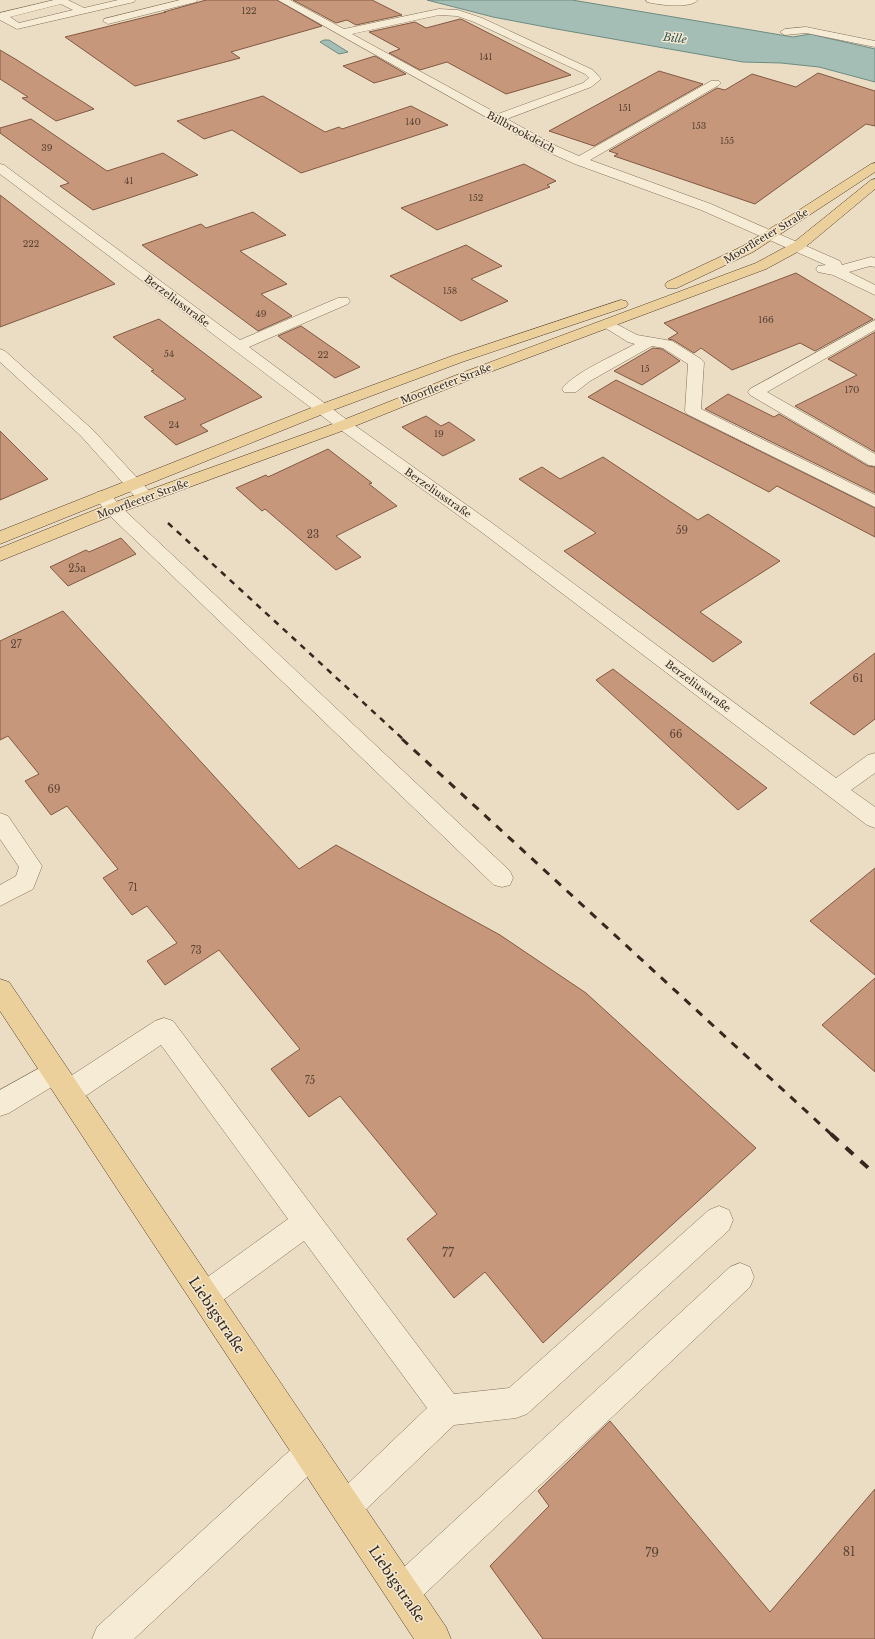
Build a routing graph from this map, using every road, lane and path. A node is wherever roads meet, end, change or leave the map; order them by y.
1 (130, 0) edge
2 (192, 0) edge
3 (283, 0) edge
4 (651, 0) edge
5 (692, 0) edge
6 (82, 11) junction
7 (100, 22) dead end
8 (785, 32) dead end
9 (342, 33) junction
10 (875, 44) edge
11 (715, 82) dead end
12 (496, 119) junction
13 (579, 161) junction
14 (875, 167) edge
15 (0, 168) edge
16 (875, 183) edge
17 (771, 236) junction
18 (793, 249) junction
19 (875, 263) edge
20 (837, 271) junction
21 (874, 289) edge
22 (343, 301) dead end
23 (609, 324) junction
24 (875, 324) edge
25 (649, 342) junction
26 (238, 346) junction
27 (0, 354) edge
28 (570, 389) dead end
29 (322, 409) junction
30 (344, 425) junction
31 (875, 461) edge
32 (133, 484) junction
33 (146, 497) junction
34 (875, 502) edge
35 (108, 503) junction
36 (0, 538) edge
37 (0, 555) edge
38 (875, 761) edge
39 (836, 789) junction
40 (875, 819) edge
41 (0, 822) edge
42 (502, 878) dead end
43 (0, 896) edge
44 (0, 990) edge
45 (61, 1082) junction
46 (0, 1104) edge
47 (719, 1220) dead end
48 (307, 1222) junction
49 (740, 1278) dead end
50 (205, 1296) junction
51 (447, 1410) junction
52 (310, 1453) junction
53 (346, 1507) junction
54 (403, 1591) junction
55 (109, 1639) edge
56 (434, 1639) edge

1 - 6 street
2 - 7 street
3 - 9 street, Billbrookdeich
4 - 5 street
6 - 6 street
8 - 10 street
9 - 12 street, Billbrookdeich
9 - 12 street
11 - 13 street
12 - 13 street, Billbrookdeich
13 - 17 street, Billbrookdeich
14 - 17 main road, Moorfleeter Straße
15 - 26 street, Berzeliusstraße
16 - 18 main road, Moorfleeter Straße
17 - 18 street, Billbrookdeich
17 - 29 main road, Moorfleeter Straße
18 - 20 street, Billbrookdeich
18 - 23 main road, Moorfleeter Straße
19 - 20 street
20 - 21 street, Billbrookdeich
22 - 26 street
23 - 25 street
23 - 30 main road, Moorfleeter Straße
24 - 31 street
25 - 28 street
25 - 34 street
26 - 29 street, Berzeliusstraße
27 - 32 street
29 - 30 street, Berzeliusstraße
29 - 32 main road, Moorfleeter Straße
30 - 33 main road, Moorfleeter Straße
30 - 39 street, Berzeliusstraße
32 - 33 street
32 - 35 main road, Moorfleeter Straße
33 - 35 main road, Moorfleeter Straße
35 - 36 main road, Moorfleeter Straße
35 - 37 main road, Moorfleeter Straße
35 - 42 street
38 - 39 street
39 - 40 street, Berzeliusstraße
41 - 43 street
44 - 45 main road, Liebigstraße
45 - 46 street
45 - 48 street
45 - 50 main road, Liebigstraße
47 - 51 street
48 - 50 street
48 - 51 street
49 - 54 street
50 - 52 main road, Liebigstraße
51 - 53 street
52 - 53 main road, Liebigstraße
52 - 55 street
53 - 54 main road, Liebigstraße
54 - 56 main road, Liebigstraße

